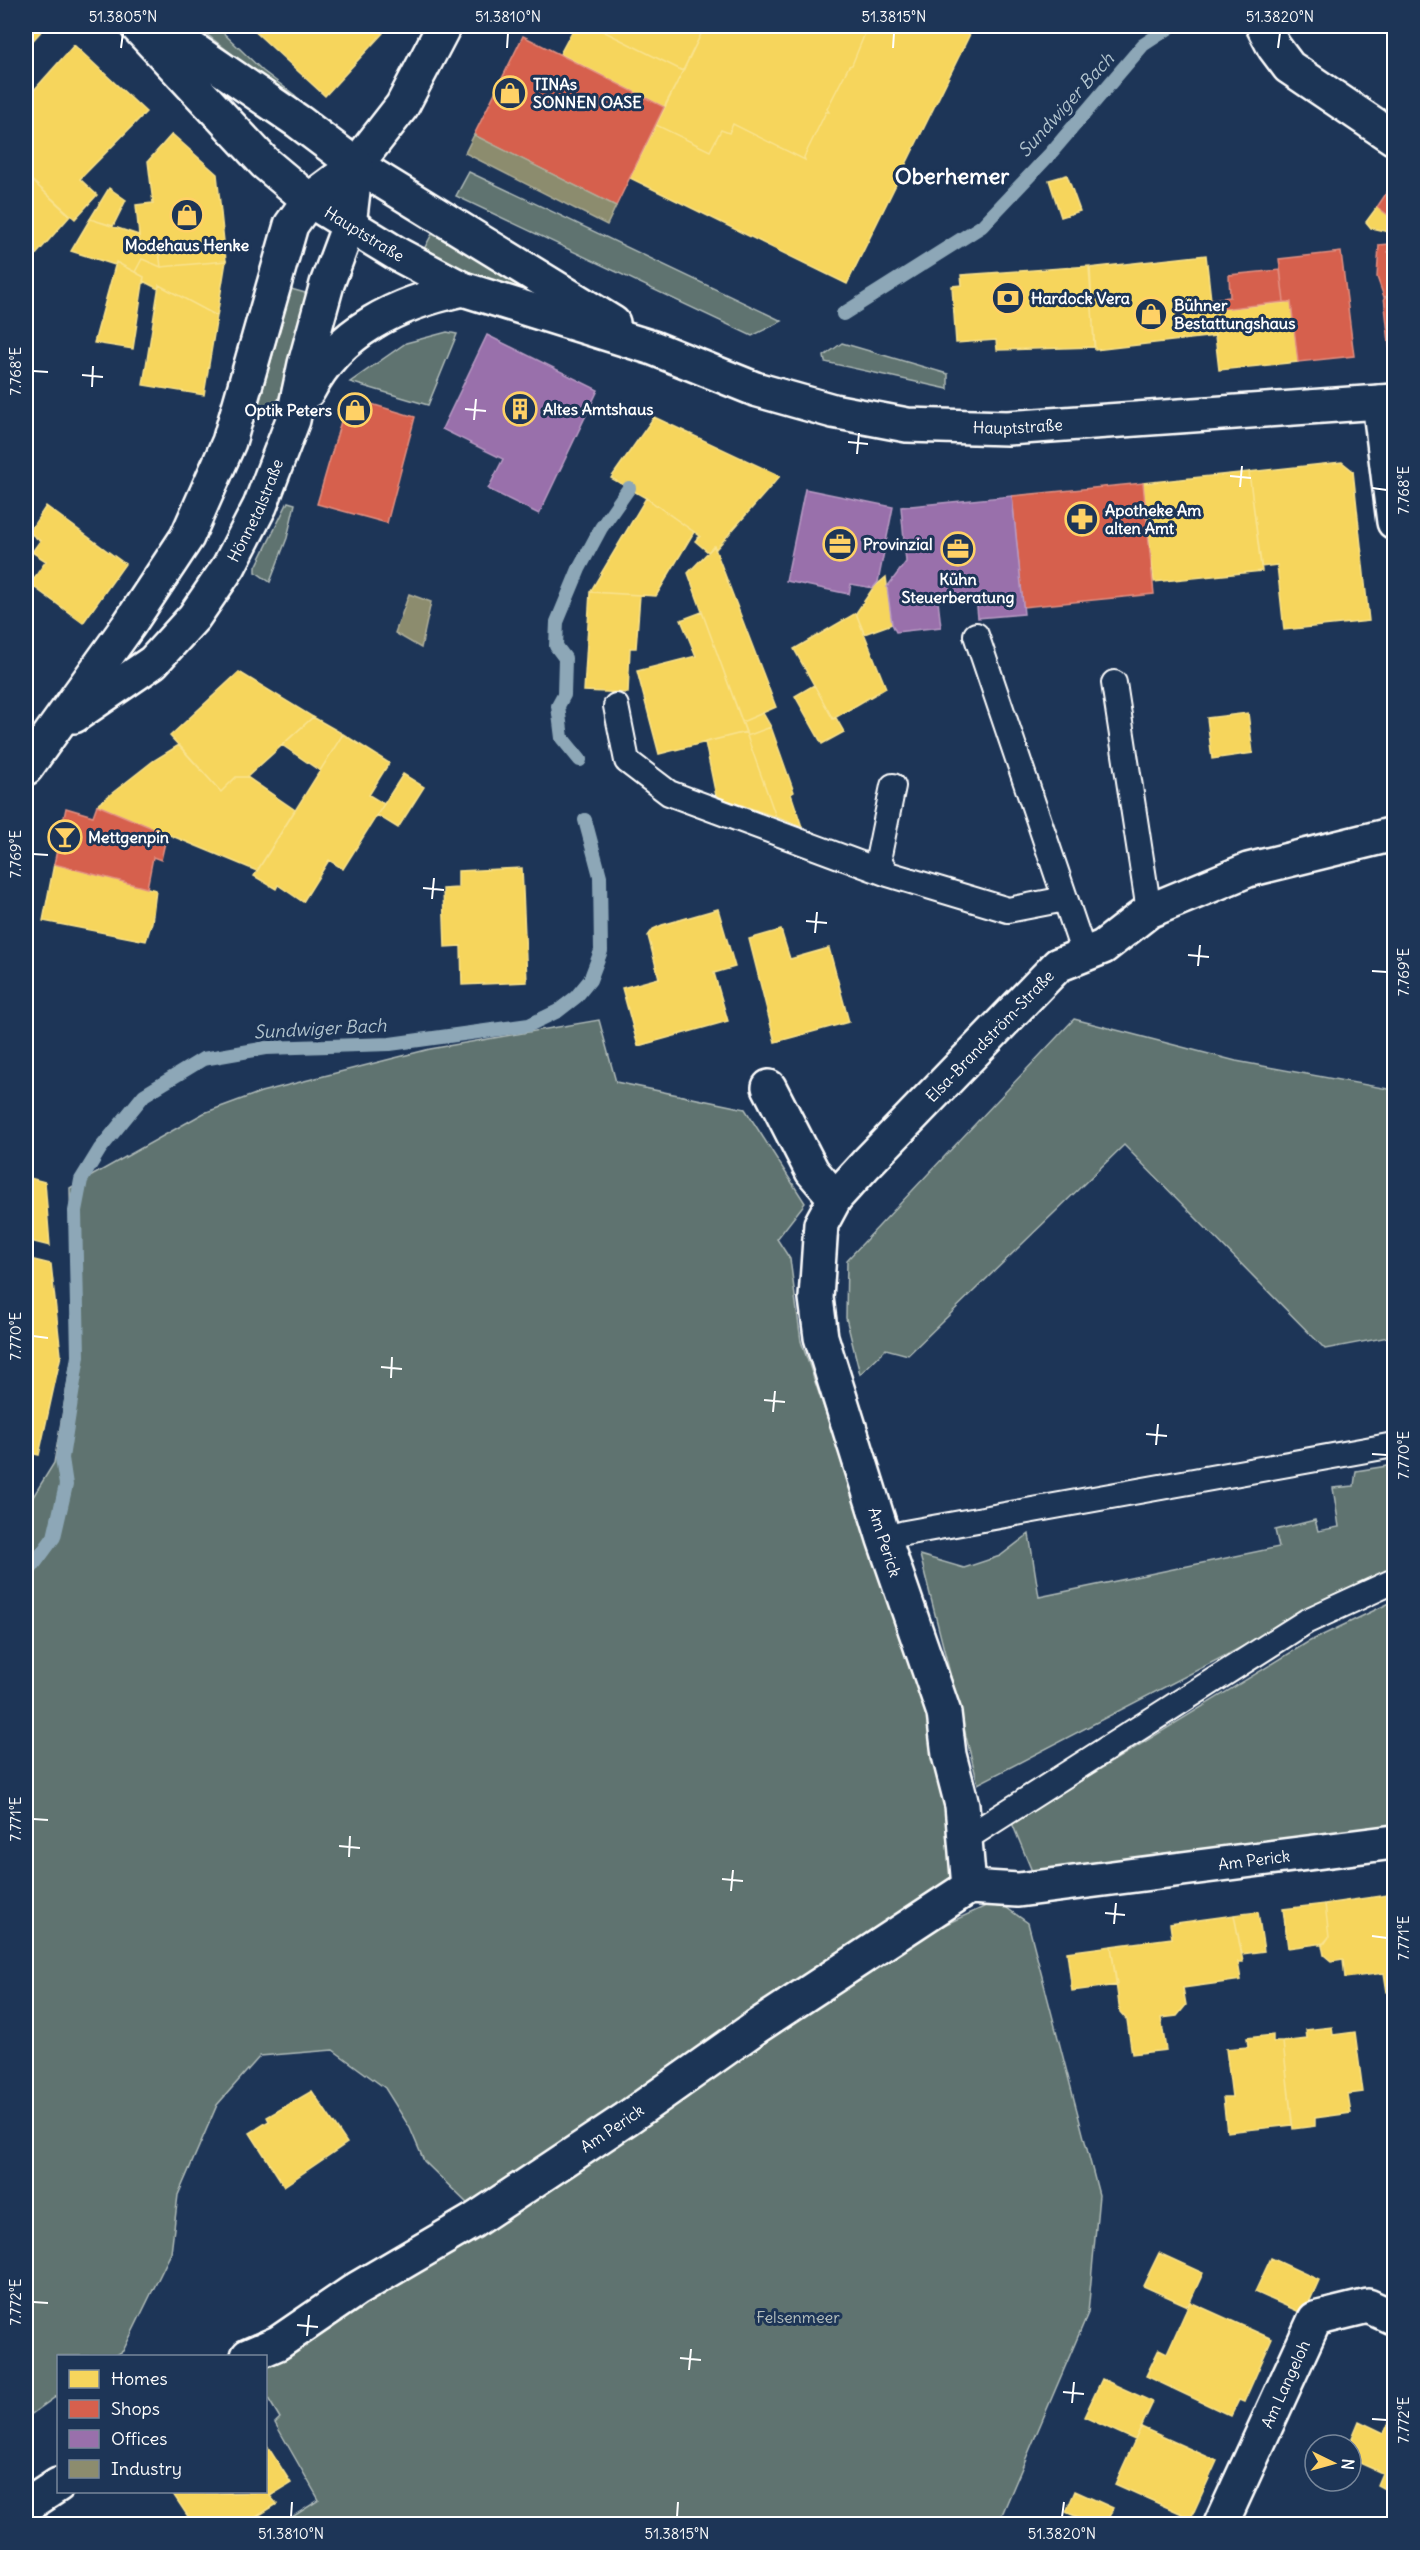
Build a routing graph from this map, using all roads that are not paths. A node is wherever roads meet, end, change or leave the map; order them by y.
1 (137, 26) edge
2 (159, 26) edge
3 (444, 26) edge
4 (1268, 36) edge
5 (1395, 138) edge
6 (356, 165) junction
7 (309, 200) junction
8 (349, 225) junction
9 (463, 289) junction
10 (653, 348) junction
11 (1387, 401) edge
12 (293, 420) junction
13 (1395, 522) edge
14 (976, 635) dead end
15 (1114, 683) dead end
16 (616, 706) dead end
17 (37, 746) edge
18 (893, 786) dead end
19 (1395, 834) edge
20 (888, 873) junction
21 (1065, 899) junction
22 (1149, 911) junction
23 (1084, 954) junction
24 (769, 1087) dead end
25 (835, 1198) junction
26 (1395, 1445) edge
27 (884, 1539) junction
28 (1395, 1581) edge
29 (965, 1839) junction
30 (1395, 1842) edge
31 (969, 1887) junction
32 (1395, 2318) edge
33 (250, 2355) edge
34 (57, 2486) edge
35 (26, 2506) edge
36 (1221, 2524) edge

1 - 7 street, Hauptstraße
2 - 6 street, Hauptstraße
3 - 6 street, Hönnetalstraße
4 - 5 street
6 - 7 street, Hönnetalstraße
6 - 8 street, Hönnetalstraße
6 - 10 street, Hauptstraße
7 - 8 street, Hauptstraße
7 - 17 street, Hönnetalstraße
8 - 9 street, Hauptstraße
8 - 12 street, Hönnetalstraße
9 - 10 street, Hauptstraße
9 - 12 street
10 - 11 street, Hauptstraße
11 - 13 street
12 - 17 street, Hönnetalstraße
14 - 21 lane
15 - 22 lane
16 - 20 lane
18 - 20 lane
19 - 22 street, Elsa-Brandström-Straße
20 - 21 lane
21 - 23 lane
22 - 23 street, Elsa-Brandström-Straße
23 - 25 street, Elsa-Brandström-Straße
24 - 25 street
25 - 27 street, Am Perick
26 - 27 lane
27 - 29 street, Am Perick
28 - 29 lane
29 - 31 street, Am Perick
30 - 31 street, Am Perick
31 - 33 street, Am Perick
32 - 36 street, Am Langeloh
34 - 35 street

